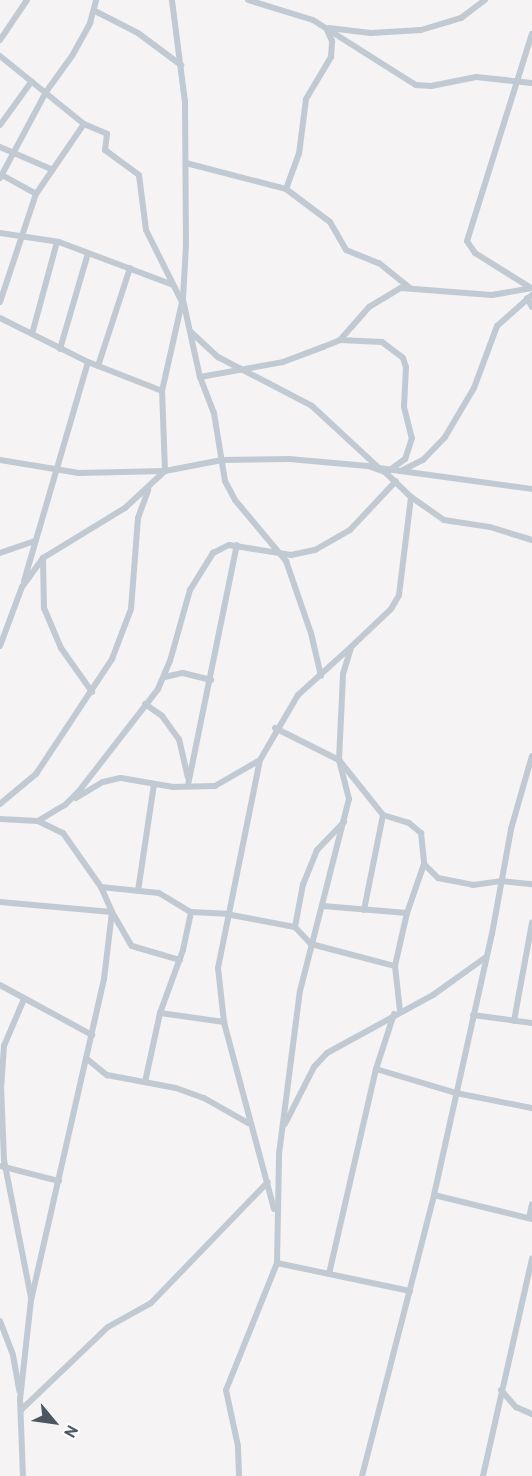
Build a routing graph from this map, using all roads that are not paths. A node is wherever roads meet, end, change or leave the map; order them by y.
1 (27, 0) edge
2 (96, 0) edge
3 (172, 0) edge
4 (248, 0) edge
5 (485, 0) edge
6 (94, 11) junction
7 (325, 27) junction
8 (532, 34) edge
9 (0, 40) edge
10 (0, 56) edge
11 (181, 65) junction
12 (519, 80) junction
13 (32, 81) junction
14 (532, 83) edge
15 (46, 92) junction
16 (84, 124) junction
17 (0, 125) edge
18 (0, 147) edge
19 (14, 154) junction
20 (186, 164) junction
21 (51, 169) junction
22 (1, 177) edge
23 (286, 189) junction
24 (36, 194) junction
25 (0, 233) edge
26 (22, 237) junction
27 (57, 242) junction
28 (88, 253) junction
29 (130, 268) junction
30 (171, 284) junction
31 (411, 288) junction
32 (531, 292) edge
33 (183, 300) junction
34 (0, 302) edge
35 (532, 307) edge
36 (0, 318) edge
37 (190, 330) junction
38 (32, 334) junction
39 (340, 340) junction
40 (60, 349) junction
41 (88, 362) junction
42 (98, 366) junction
43 (242, 369) junction
44 (200, 377) junction
45 (162, 391) junction
46 (0, 460) edge
47 (222, 460) junction
48 (379, 468) junction
49 (390, 470) junction
50 (56, 471) junction
51 (165, 471) junction
52 (400, 472) junction
53 (396, 481) junction
54 (149, 487) junction
55 (532, 489) edge
56 (411, 497) junction
57 (532, 540) edge
58 (34, 541) junction
59 (237, 545) junction
60 (0, 553) edge
61 (280, 553) junction
62 (43, 558) junction
63 (22, 587) junction
64 (0, 646) edge
65 (351, 646) junction
66 (321, 676) junction
67 (165, 677) junction
68 (211, 681) junction
69 (92, 692) junction
70 (145, 704) junction
71 (275, 728) junction
72 (532, 756) edge
73 (260, 760) junction
74 (339, 760) junction
75 (154, 784) junction
76 (190, 787) junction
77 (0, 804) edge
78 (65, 805) junction
79 (383, 815) junction
80 (0, 819) edge
81 (38, 820) junction
82 (345, 821) junction
83 (424, 864) junction
84 (501, 881) junction
85 (532, 884) edge
86 (101, 886) junction
87 (138, 891) junction
88 (0, 902) edge
89 (322, 906) junction
90 (364, 910) junction
91 (112, 912) junction
92 (191, 912) junction
93 (407, 913) junction
94 (226, 914) junction
95 (532, 923) edge
96 (295, 927) junction
97 (311, 944) junction
98 (486, 957) junction
99 (180, 960) junction
100 (395, 966) junction
101 (0, 985) edge
102 (24, 999) junction
103 (397, 1012) junction
104 (160, 1013) junction
105 (473, 1015) junction
106 (514, 1021) junction
107 (224, 1022) junction
108 (532, 1023) edge
109 (92, 1035) junction
110 (87, 1059) junction
111 (376, 1069) junction
112 (145, 1082) junction
113 (456, 1094) junction
114 (532, 1108) edge
115 (248, 1123) junction
116 (283, 1130) junction
117 (3, 1166) edge
118 (58, 1181) junction
119 (267, 1182) junction
120 (434, 1195) junction
121 (532, 1204) edge
122 (276, 1218) junction
123 (530, 1219) edge
124 (532, 1258) edge
125 (277, 1263) junction
126 (329, 1274) junction
127 (410, 1291) junction
128 (31, 1300) junction
129 (0, 1322) edge
130 (501, 1390) junction
131 (20, 1399) junction
132 (21, 1410) junction
133 (532, 1414) edge
134 (25, 1476) edge
135 (239, 1476) edge
136 (362, 1476) edge
137 (483, 1476) edge

1 - 9 street
2 - 6 street
3 - 11 street
4 - 7 street
5 - 7 street
6 - 11 street
6 - 15 street
7 - 12 street
7 - 23 street
8 - 12 street
10 - 13 street
11 - 20 street
12 - 14 street
12 - 32 street
13 - 15 street
13 - 17 street
15 - 16 street
15 - 19 street
16 - 21 street
16 - 30 street
18 - 19 street
19 - 21 street
19 - 22 street
20 - 23 street
20 - 33 street
21 - 24 street
22 - 24 street
23 - 31 street
24 - 26 street
25 - 26 street
26 - 27 street
26 - 34 street
27 - 28 street
27 - 38 street
28 - 29 street
28 - 40 street
29 - 30 street
29 - 42 street
30 - 33 street
31 - 32 street
31 - 39 street
32 - 35 street
32 - 52 street
33 - 37 street
33 - 45 street
36 - 38 street
37 - 43 street
37 - 44 street
38 - 40 street
39 - 43 street
39 - 49 street
40 - 41 street
41 - 42 street
41 - 50 street
42 - 45 street
43 - 44 street
43 - 48 street
44 - 47 street
45 - 51 street
46 - 50 street
47 - 48 street
47 - 51 street
47 - 61 street
48 - 49 street
48 - 53 street
49 - 52 street
50 - 51 street
50 - 58 street
51 - 54 street
52 - 55 street
53 - 56 street
53 - 61 street
54 - 62 street
54 - 69 street
56 - 57 street
56 - 65 street
58 - 60 street
58 - 63 street
59 - 61 street
59 - 67 street
59 - 68 street
61 - 66 street
62 - 63 street
62 - 69 street
63 - 64 street
65 - 66 street
65 - 74 street
66 - 71 street
67 - 68 street
67 - 70 street
68 - 76 street
69 - 77 street
70 - 76 street
70 - 78 street
71 - 73 street
71 - 74 street
72 - 84 street
73 - 76 street
73 - 94 street
74 - 79 street
74 - 82 street
75 - 76 street
75 - 78 street
75 - 87 street
78 - 81 street
79 - 83 street
79 - 90 street
80 - 81 street
81 - 86 street
82 - 89 street
82 - 96 street
83 - 84 street
83 - 93 street
84 - 85 street
84 - 98 street
86 - 87 street
86 - 91 street
87 - 92 street
88 - 91 street
89 - 90 street
89 - 97 street
90 - 93 street
91 - 99 street
91 - 109 street
92 - 94 street
92 - 99 street
93 - 100 street
94 - 96 street
94 - 107 street
95 - 106 street
96 - 97 street
97 - 100 street
97 - 116 street
98 - 103 street
98 - 105 street
99 - 104 street
100 - 103 street
101 - 102 street
102 - 109 street
102 - 117 street
103 - 111 street
103 - 116 street
104 - 107 street
104 - 112 street
105 - 106 street
105 - 113 street
106 - 108 street
107 - 115 street
109 - 110 street
110 - 112 street
110 - 118 street
111 - 113 street
111 - 126 street
112 - 115 street
113 - 114 street
113 - 120 street
115 - 119 street
116 - 122 street
117 - 118 street
117 - 128 street
118 - 128 street
119 - 122 street
119 - 132 street
120 - 123 street
120 - 127 street
121 - 123 street
122 - 125 street
124 - 130 street
125 - 126 street
125 - 135 street
126 - 127 street
127 - 136 street
128 - 131 street
129 - 131 street
130 - 133 street
130 - 137 street
131 - 132 street
132 - 134 street

